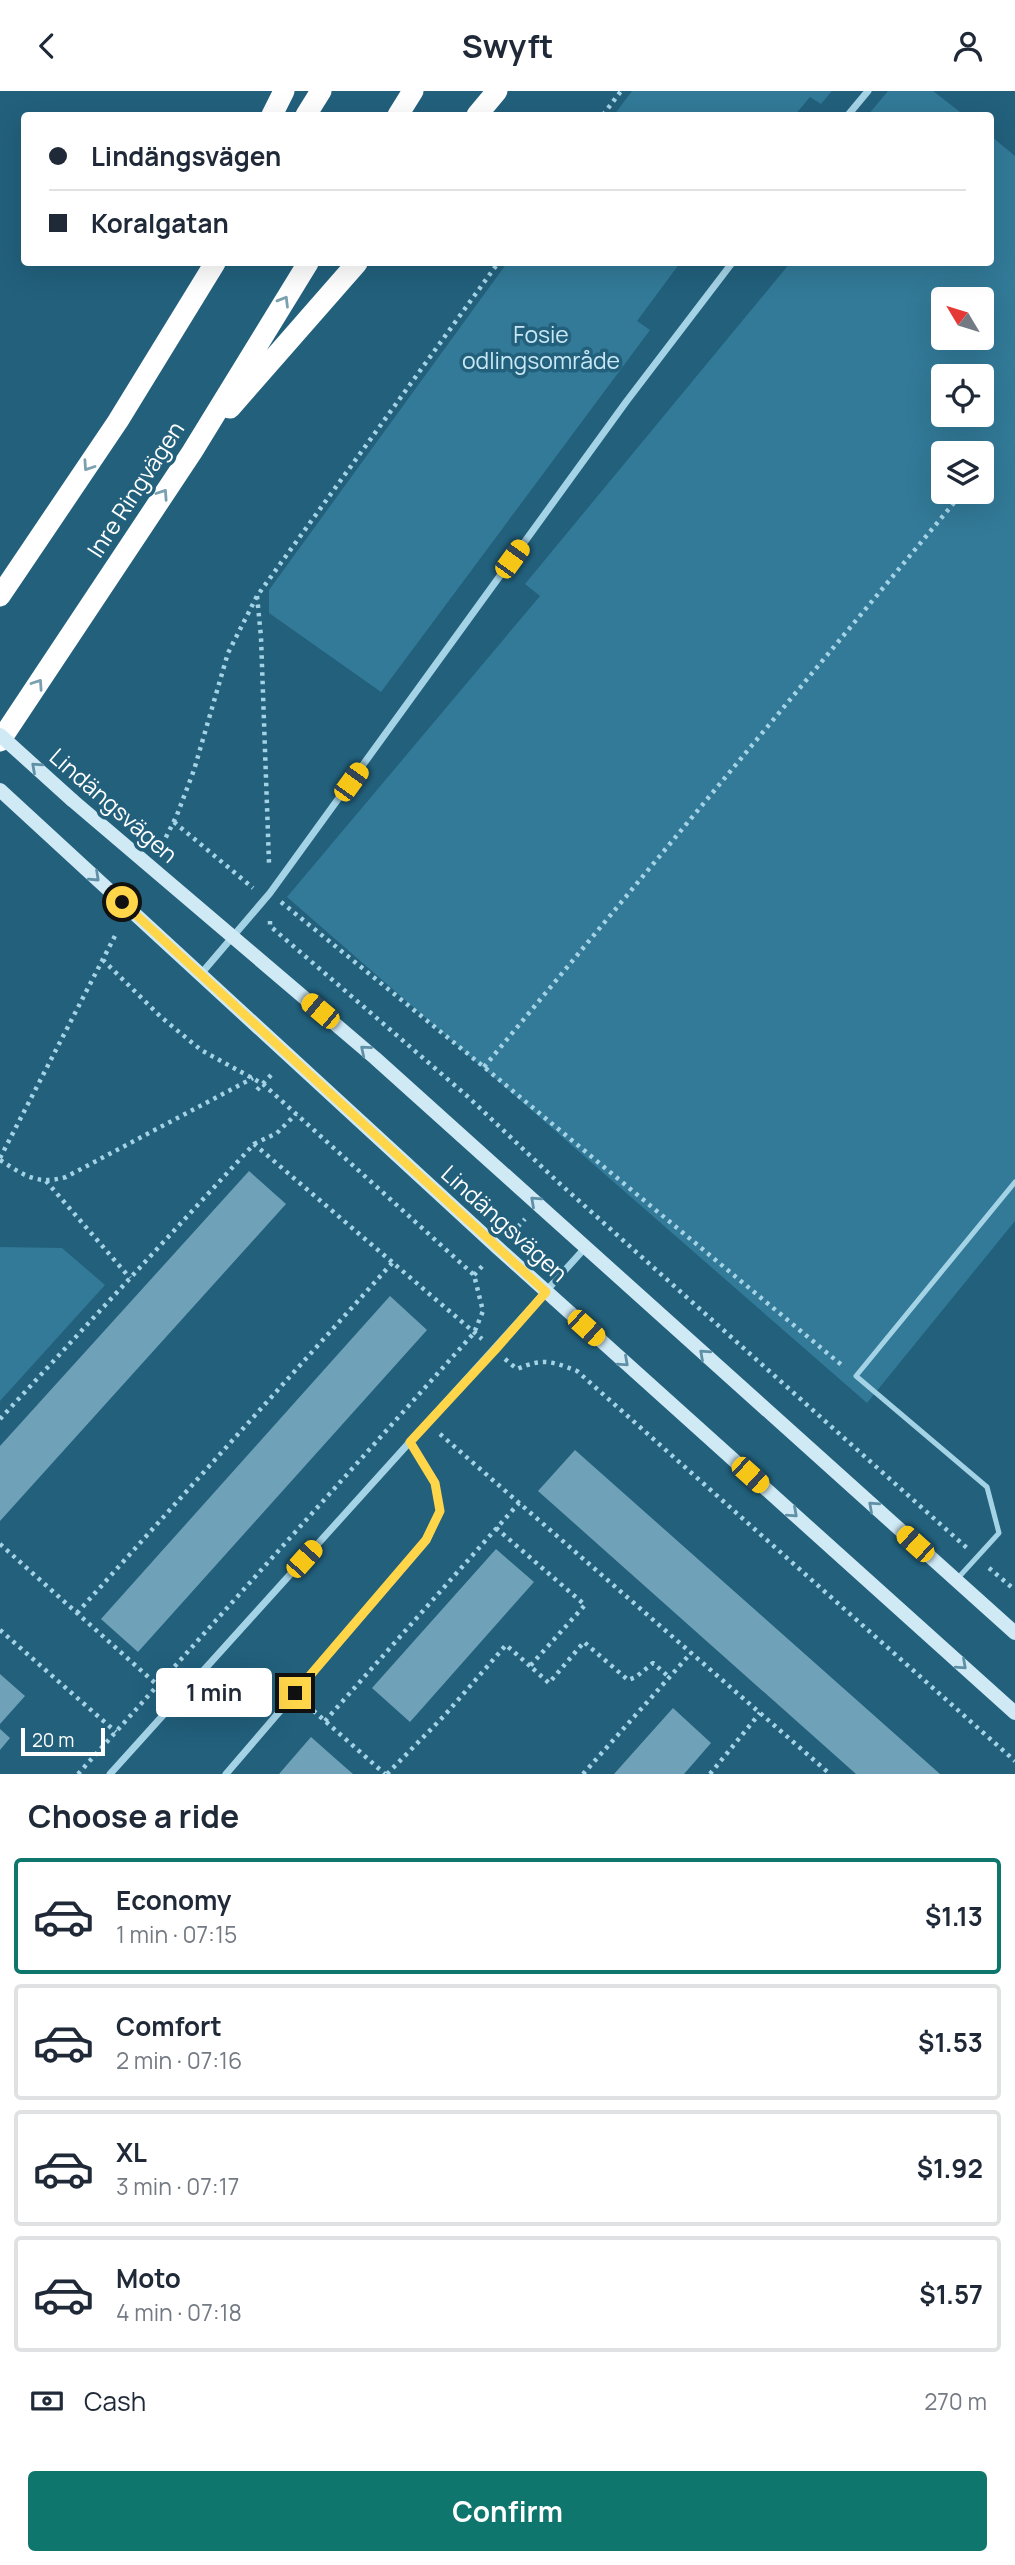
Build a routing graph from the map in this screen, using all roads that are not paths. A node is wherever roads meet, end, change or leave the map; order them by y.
1 (284, 91) edge
2 (321, 91) edge
3 (413, 91) edge
4 (497, 91) edge
5 (868, 91) edge
6 (274, 112) edge
7 (308, 112) edge
8 (400, 112) edge
9 (480, 112) edge
10 (850, 112) edge
11 (196, 266) edge
12 (213, 266) edge
13 (305, 266) edge
14 (354, 266) edge
15 (730, 266) edge
16 (118, 421) junction
17 (192, 452) junction
18 (0, 596) edge
19 (0, 735) edge
20 (0, 741) edge
21 (0, 790) edge
22 (233, 939) junction
23 (200, 975) junction
24 (1015, 1182) edge
25 (585, 1248) junction
26 (546, 1292) junction
27 (410, 1442) junction
28 (956, 1581) junction
29 (1015, 1633) edge
30 (1015, 1713) edge
31 (110, 1774) edge
32 (226, 1774) edge

1 - 6 highway
2 - 7 highway
3 - 8 highway
4 - 9 highway
5 - 10 street
11 - 16 highway
12 - 16 highway
17 -> 13 highway, Inre Ringvägen
14 - 17 highway
15 - 22 street
16 -> 18 highway
20 -> 17 highway, Inre Ringvägen
22 -> 19 street, Lindängsvägen, bridge
21 -> 23 street, Lindängsvägen
22 - 23 street
25 -> 22 street, Lindängsvägen
23 - 26 street, Lindängsvägen
24 - 28 lane
25 - 26 street
28 -> 25 street, Lindängsvägen
26 - 27 street
26 -> 30 street, Lindängsvägen
27 - 31 street
27 - 32 street
28 - 29 street, Lindängsvägen

